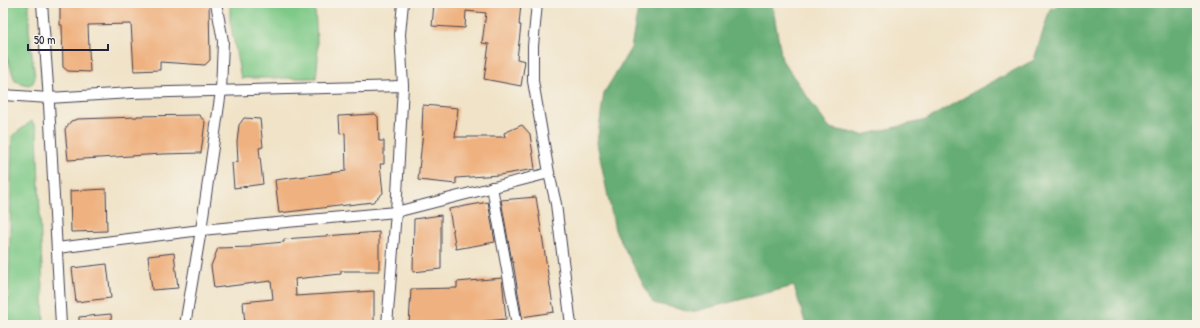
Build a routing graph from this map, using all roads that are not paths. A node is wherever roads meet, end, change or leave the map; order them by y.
1 (42, 3) edge
2 (216, 3) edge
3 (403, 3) edge
4 (537, 3) edge
5 (403, 86) junction
6 (221, 91) junction
7 (3, 95) edge
8 (49, 98) junction
9 (549, 173) junction
10 (492, 187) junction
11 (396, 212) junction
12 (201, 230) junction
13 (57, 248) junction
14 (61, 325) edge
15 (185, 325) edge
16 (387, 325) edge
17 (516, 325) edge
18 (571, 325) edge

1 - 8 street
2 - 6 street
3 - 5 street
4 - 9 street
5 - 6 street
5 - 11 street
6 - 8 street
6 - 12 street
7 - 8 street
8 - 13 street
9 - 10 street
9 - 18 street
10 - 11 street
10 - 17 street
11 - 12 street
11 - 16 street
12 - 13 street
12 - 15 street
13 - 14 street

